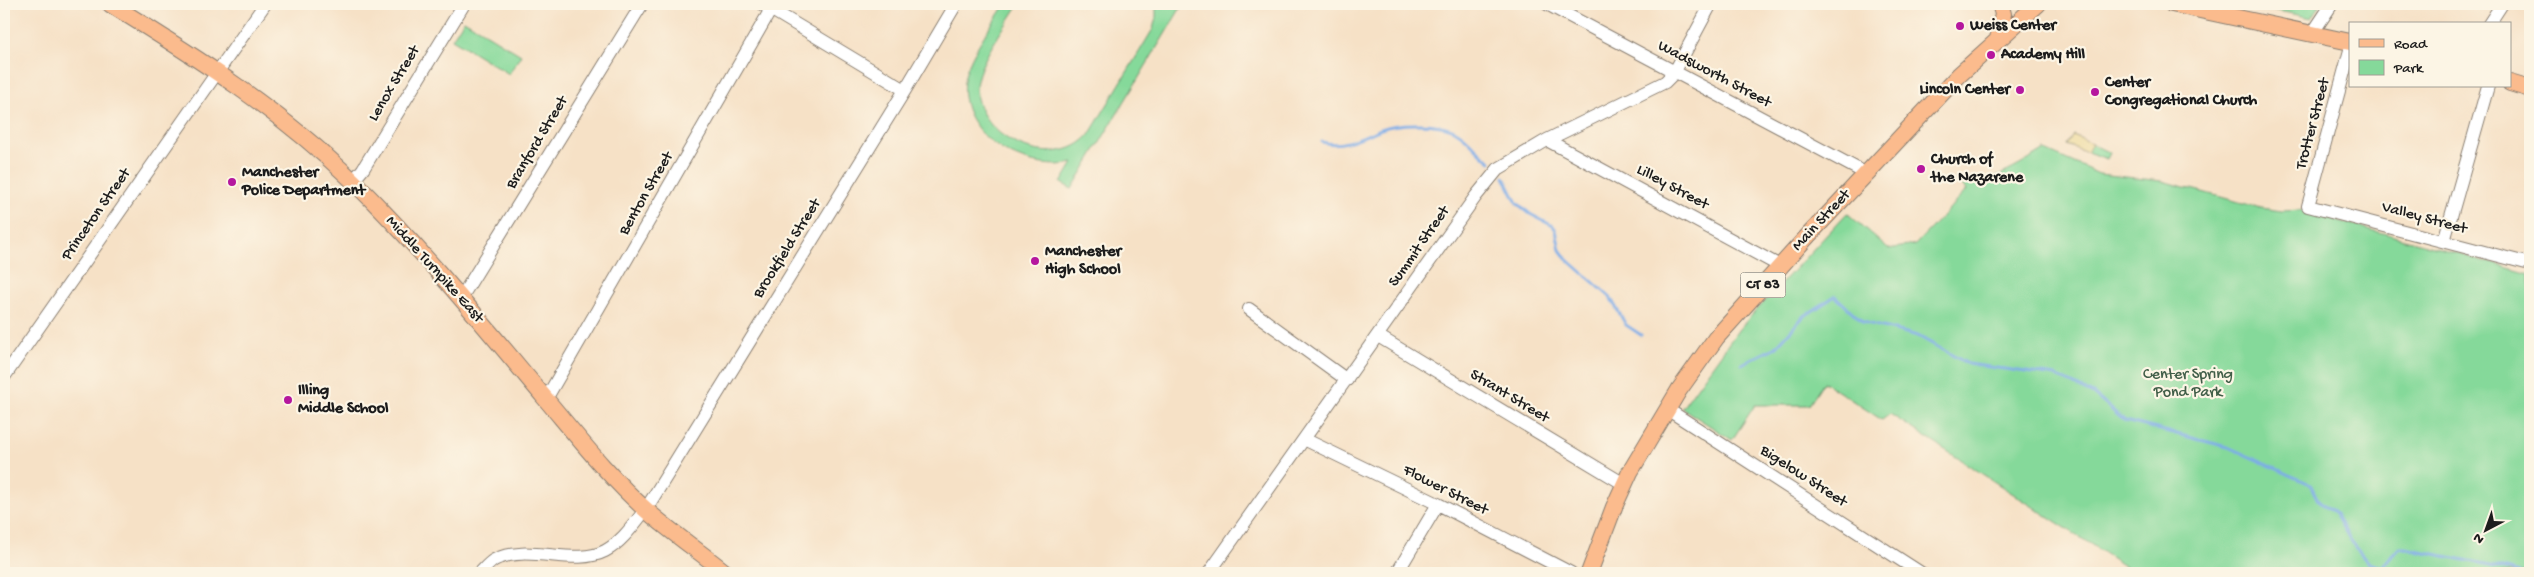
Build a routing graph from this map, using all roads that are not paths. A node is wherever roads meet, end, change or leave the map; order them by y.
1 (112, 4) edge
2 (265, 4) edge
3 (464, 4) edge
4 (642, 4) edge
5 (956, 4) edge
6 (1547, 4) edge
7 (1711, 4) edge
8 (2000, 4) edge
9 (2038, 4) edge
10 (2172, 4) edge
11 (2332, 4) edge
12 (2502, 4) edge
13 (769, 6) edge
14 (2490, 22) edge
15 (2312, 34) junction
16 (1998, 40) junction
17 (2349, 42) edge
18 (2349, 54) edge
19 (217, 72) junction
20 (1674, 73) junction
21 (2512, 84) edge
22 (2487, 88) edge
23 (2530, 89) edge
24 (905, 90) junction
25 (1547, 140) junction
26 (1867, 174) junction
27 (352, 181) junction
28 (2308, 206) joint
29 (2444, 241) junction
30 (2530, 264) edge
31 (1780, 266) junction
32 (461, 298) junction
33 (1249, 309) dead end
34 (1378, 336) junction
35 (4, 377) edge
36 (1346, 380) junction
37 (546, 399) junction
38 (1667, 409) junction
39 (1304, 439) junction
40 (1624, 484) junction
41 (1438, 504) junction
42 (646, 510) junction
43 (480, 573) edge
44 (726, 573) edge
45 (1209, 573) edge
46 (1397, 573) edge
47 (1571, 573) edge
48 (1589, 573) edge
49 (1921, 573) edge

1 - 19 main road, Middle Turnpike East
2 - 19 street, Princeton Street
3 - 27 street, Lenox Street
4 - 32 street, Branford Street
5 - 24 street, Brookfield Street
6 - 20 street, Wadsworth Street
7 - 20 street, Summit Street
8 - 16 main road
9 - 16 main road, Main Street / CT 83
10 - 15 main road
11 - 15 street
12 - 14 street
13 - 24 street
13 - 37 street, Benton Street
15 - 17 main road
16 - 26 main road, Main Street / CT 83
18 - 28 street, Trotter Street
19 - 27 main road, Middle Turnpike East
19 - 35 street, Princeton Street
20 - 25 street, Summit Street
20 - 26 street, Wadsworth Street
21 - 23 main road
22 - 29 street
24 - 42 street, Brookfield Street
25 - 31 street, Lilley Street
25 - 34 street, Summit Street
26 - 31 main road, Main Street / CT 83
27 - 32 main road, Middle Turnpike East
28 - 29 street, Valley Street
29 - 30 street, Valley Street
31 - 38 main road, Main Street / CT 83
32 - 37 main road, Middle Turnpike East
33 - 36 street
34 - 36 street, Summit Street
34 - 40 street, Strant Street
36 - 39 street, Summit Street
37 - 42 main road, Middle Turnpike East
38 - 40 main road, Main Street / CT 83
38 - 49 street, Bigelow Street
39 - 41 street, Flower Street
39 - 45 street, Summit Street
40 - 48 main road, Main Street / CT 83
41 - 46 street
41 - 47 street, Flower Street
42 - 43 street, Brookfield Street
42 - 44 main road, Middle Turnpike East

